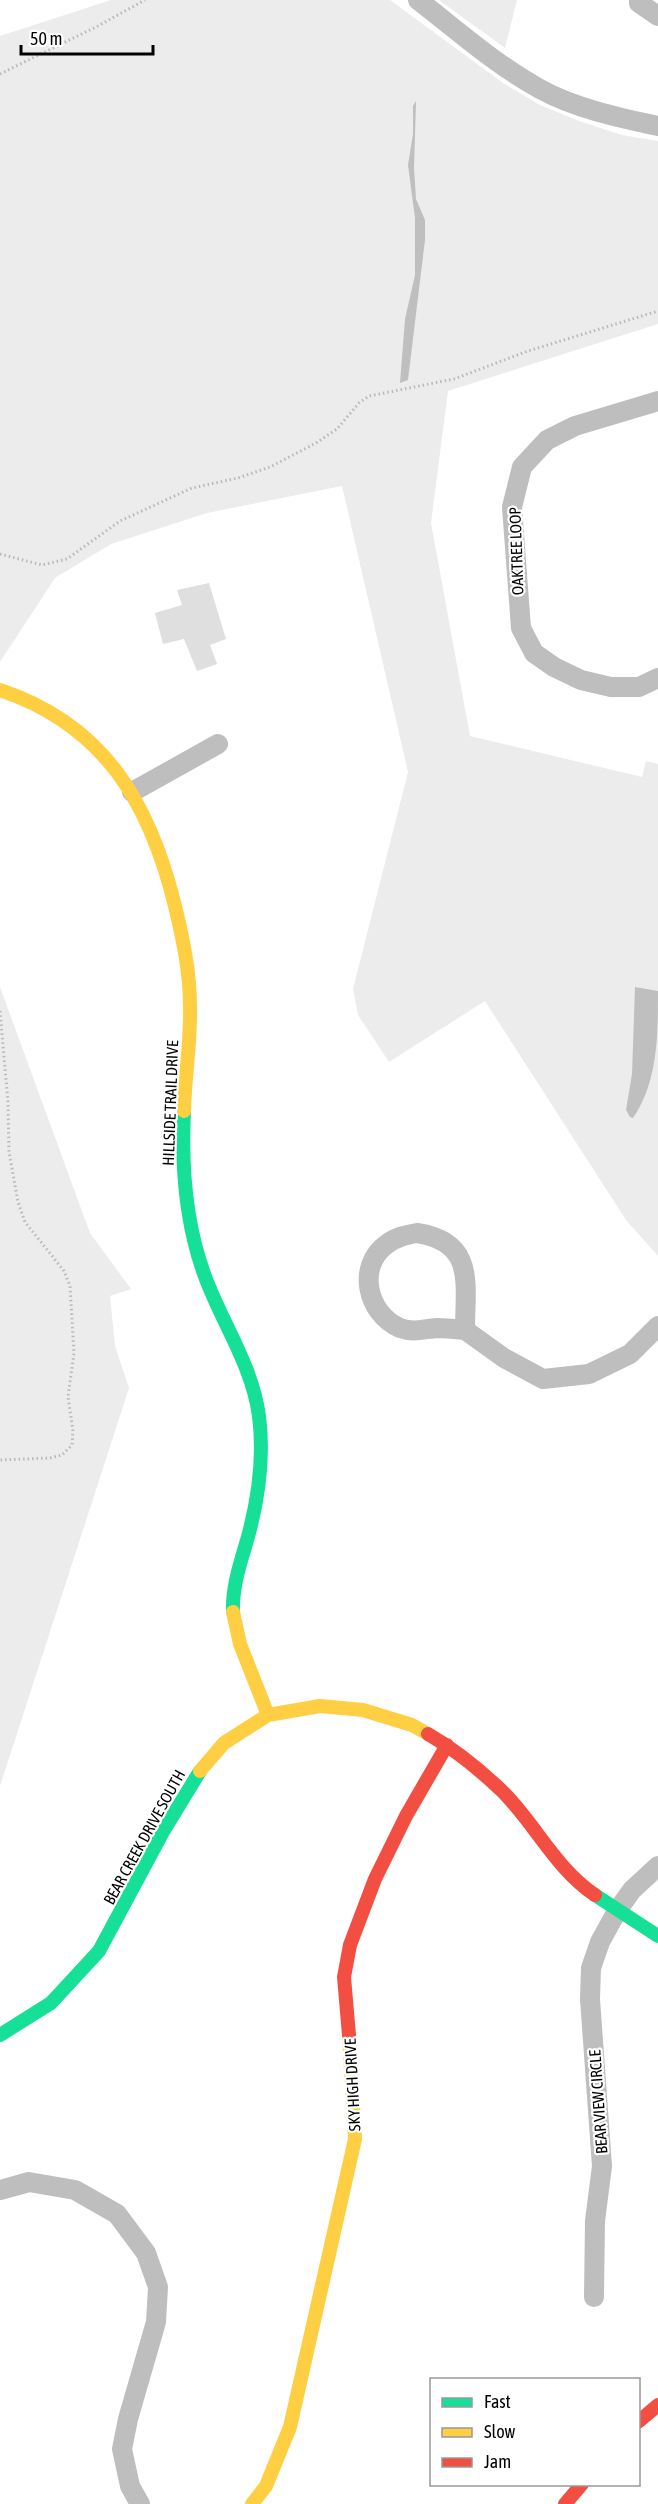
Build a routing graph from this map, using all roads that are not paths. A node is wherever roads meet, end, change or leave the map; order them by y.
1 (418, 0) edge
2 (639, 0) edge
3 (658, 16) edge
4 (658, 126) edge
5 (658, 401) edge
6 (658, 678) edge
7 (0, 690) edge
8 (218, 744) dead end
9 (132, 792) junction
10 (658, 1326) edge
11 (465, 1330) junction
12 (268, 1715) junction
13 (447, 1746) junction
14 (658, 1866) edge
15 (617, 1911) junction
16 (658, 1936) edge
17 (0, 2035) edge
18 (0, 2190) edge
19 (594, 2297) dead end
20 (658, 2405) edge
21 (640, 2421) edge
22 (580, 2486) edge
23 (140, 2504) edge
24 (252, 2504) edge
25 (565, 2504) edge

1 - 4 street
2 - 3 street
5 - 6 street, OAKTREE LOOP
7 - 9 street, HILLSIDE TRAIL DRIVE
8 - 9 street
9 - 12 street, HILLSIDE TRAIL DRIVE
10 - 11 street
11 - 11 street
12 - 13 street, BEAR CREEK DRIVE SOUTH
12 - 17 street, BEAR CREEK DRIVE SOUTH
13 - 15 street, BEAR CREEK DRIVE SOUTH
13 - 24 street, SKY HIGH DRIVE
14 - 15 street, BEAR VIEW CIRCLE
15 - 16 street, BEAR CREEK DRIVE SOUTH
15 - 19 street, BEAR VIEW CIRCLE
18 - 23 street
20 - 21 street
22 - 25 street

